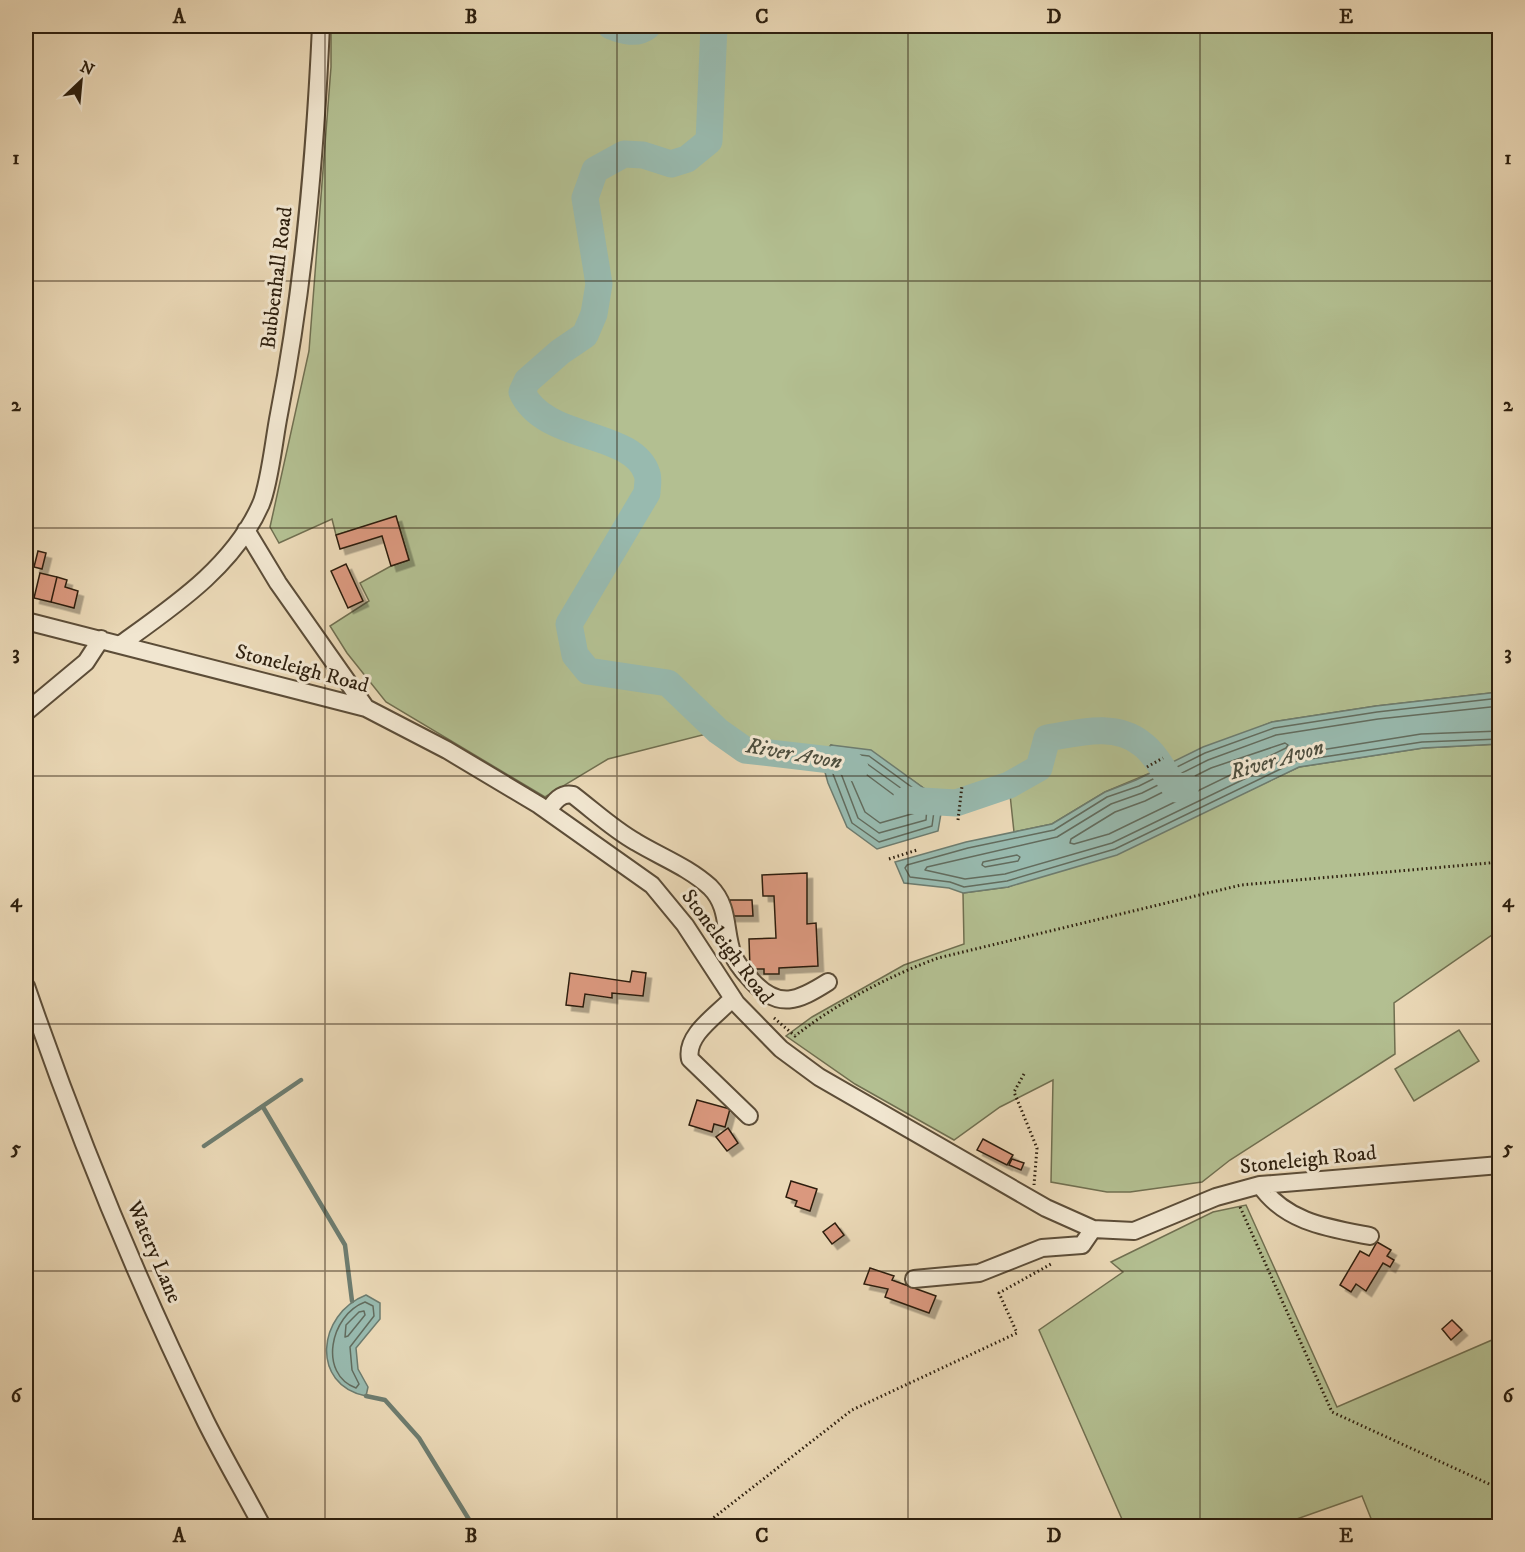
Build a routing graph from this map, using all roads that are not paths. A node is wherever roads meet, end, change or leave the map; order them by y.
1 (321, 26) edge
2 (246, 530) junction
3 (26, 621) edge
4 (101, 639) junction
5 (121, 644) junction
6 (366, 708) junction
7 (26, 712) edge
8 (548, 811) junction
9 (828, 982) dead end
10 (26, 986) edge
11 (733, 998) junction
12 (748, 1116) dead end
13 (1500, 1165) edge
14 (1260, 1185) junction
15 (1093, 1229) junction
16 (1370, 1236) dead end
17 (914, 1279) dead end
18 (262, 1527) edge

1 - 2 street, Bubbenhall Road
2 - 5 street, Bubbenhall Road
2 - 6 street
3 - 4 street, Stoneleigh Road
4 - 5 street, Stoneleigh Road
4 - 7 street
5 - 6 street, Stoneleigh Road
6 - 8 street, Stoneleigh Road
8 - 9 street
8 - 11 street, Stoneleigh Road
10 - 18 street, Watery Lane
11 - 12 street
11 - 15 street, Stoneleigh Road
13 - 14 street, Stoneleigh Road
14 - 15 street, Stoneleigh Road
14 - 16 street
15 - 17 street

